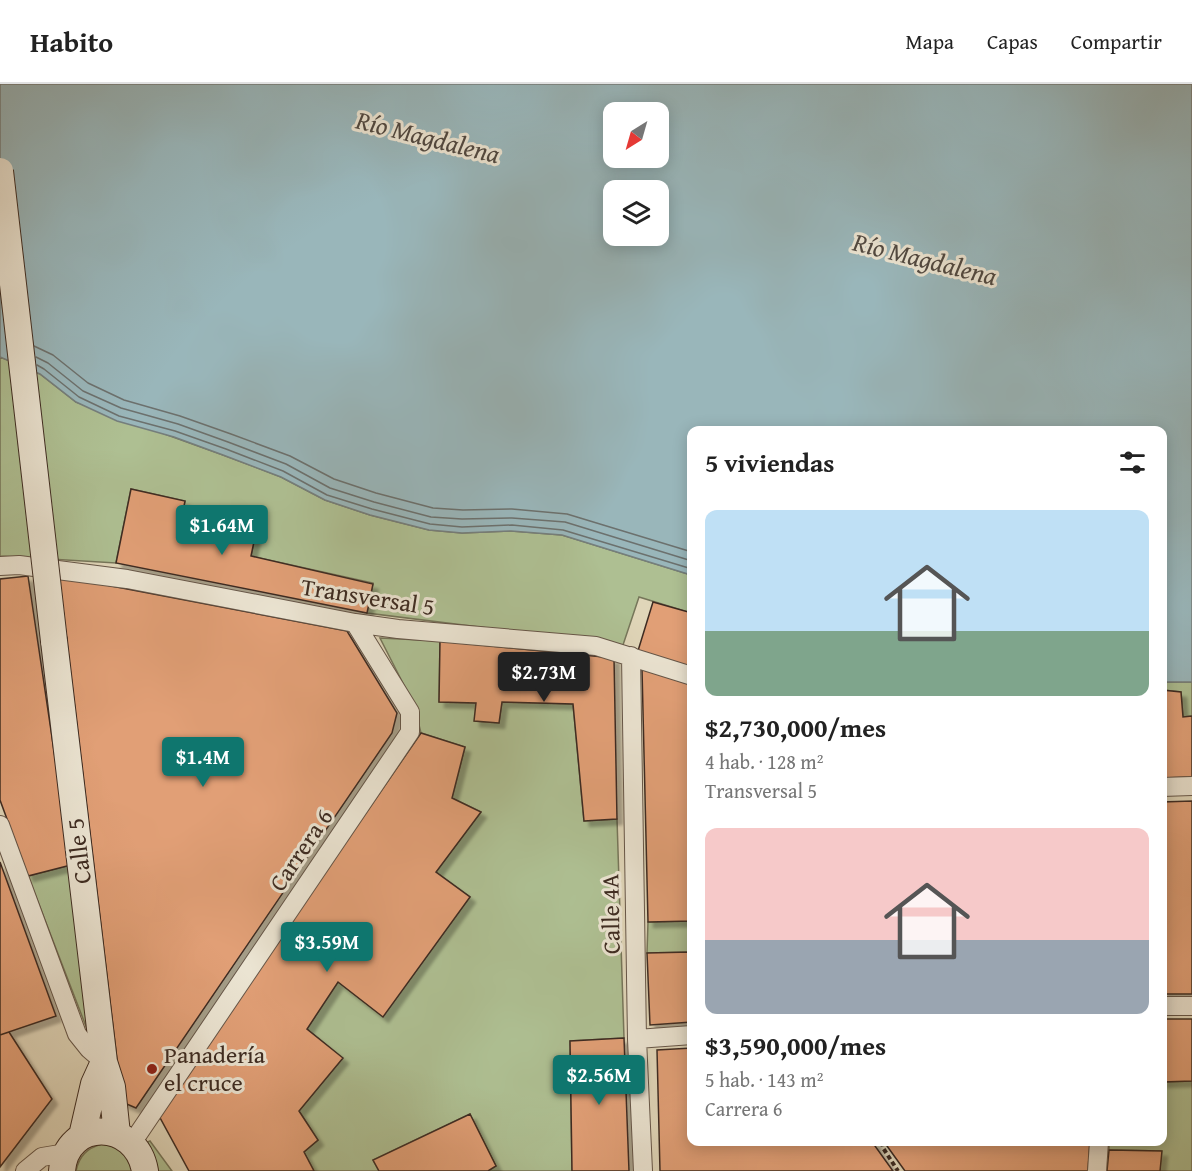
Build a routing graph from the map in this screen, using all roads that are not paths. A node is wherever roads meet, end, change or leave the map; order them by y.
1 (0, 171) edge
2 (0, 566) edge
3 (355, 623) junction
4 (631, 656) junction
5 (687, 674) edge
6 (1192, 786) edge
7 (1167, 787) edge
8 (0, 825) edge
9 (1167, 1006) edge
10 (1192, 1006) edge
11 (687, 1035) edge
12 (637, 1039) junction
13 (104, 1062) junction
14 (125, 1138) junction
15 (1099, 1146) edge
16 (70, 1153) edge
17 (25, 1171) edge
18 (145, 1171) edge
19 (643, 1171) edge
20 (1098, 1171) edge

1 - 13 main road, Calle 5, bridge
2 - 3 street, Transversal 5
3 - 4 street, Transversal 5
3 - 14 street, Carrera 6
4 - 5 street, Transversal 5
4 - 12 street, Calle 4A
6 - 7 street
8 - 13 street
9 - 10 street
11 - 12 street
12 - 19 street, Calle 4A
13 - 14 main road, Calle 5
13 - 16 main road, Calle 5
14 - 16 main road
14 - 18 main road, Calle 5
15 - 20 street
16 - 17 street

